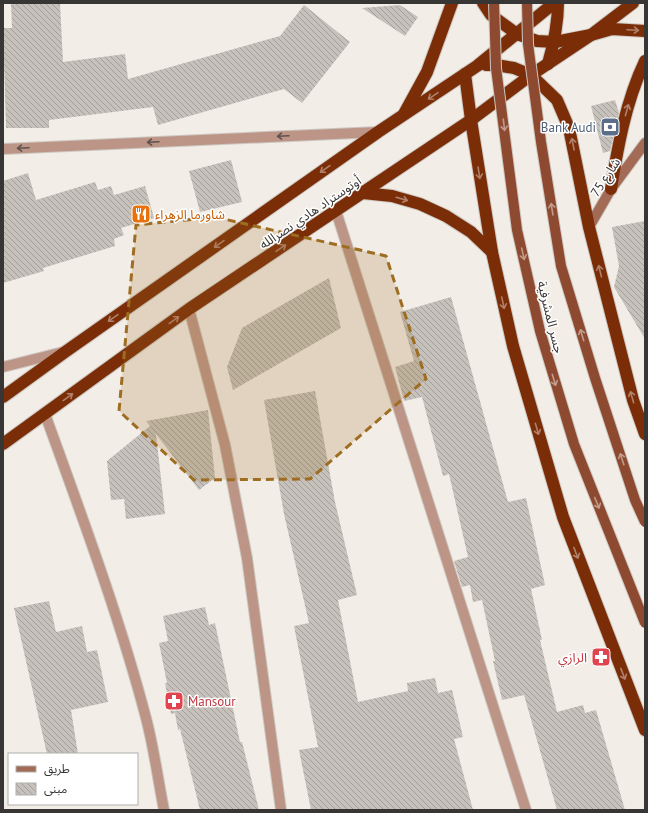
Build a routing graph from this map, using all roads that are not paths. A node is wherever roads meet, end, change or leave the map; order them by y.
1 (452, 3) edge
2 (482, 3) edge
3 (494, 3) edge
4 (527, 3) edge
5 (554, 3) edge
6 (558, 3) edge
7 (633, 3) edge
8 (645, 31) edge
9 (517, 34) junction
10 (591, 35) junction
11 (555, 42) junction
12 (645, 61) edge
13 (548, 64) junction
14 (477, 66) junction
15 (465, 74) junction
16 (531, 75) junction
17 (403, 116) junction
18 (471, 120) junction
19 (378, 132) junction
20 (645, 143) edge
21 (3, 149) edge
22 (611, 189) junction
23 (363, 193) junction
24 (336, 211) junction
25 (589, 227) junction
26 (492, 252) junction
27 (189, 309) junction
28 (65, 352) junction
29 (3, 367) edge
30 (3, 397) edge
31 (45, 414) junction
32 (645, 434) edge
33 (3, 444) edge
34 (645, 522) edge
35 (645, 623) edge
36 (645, 730) edge
37 (164, 810) edge
38 (281, 810) edge
39 (526, 810) edge

1 - 17 highway
2 - 9 highway
3 -> 35 main road, جسر المشرفية, bridge
34 -> 4 main road, جسر المشرفية, bridge
5 - 9 highway, أوتوستراد هادي نصرالله
6 - 11 highway
7 - 10 highway, أوتوستراد هادي نصرالله
10 -> 8 highway
9 - 11 highway
9 - 14 highway, أوتوستراد هادي نصرالله
10 - 11 highway
10 - 13 highway, أوتوستراد هادي نصرالله
11 - 13 highway
22 -> 12 highway
13 - 16 highway, أوتوستراد هادي نصرالله
14 - 15 highway, أوتوستراد هادي نصرالله
14 - 16 highway
15 -> 17 highway, أوتوستراد هادي نصرالله
15 - 18 highway
16 - 18 highway, أوتوستراد هادي نصرالله
25 -> 16 highway
17 - 19 highway, أوتوستراد هادي نصرالله
18 - 23 highway, أوتوستراد هادي نصرالله
18 -> 26 highway
19 -> 21 street
19 -> 28 highway, أوتوستراد هادي نصرالله
20 - 22 street, شارع 75
22 - 25 street, شارع 75
23 - 24 highway, أوتوستراد هادي نصرالله
23 -> 26 highway
27 -> 24 highway, أوتوستراد هادي نصرالله
24 - 39 street
32 -> 25 highway
26 -> 36 highway
31 -> 27 highway, أوتوستراد هادي نصرالله
27 - 38 street
28 - 29 street
28 - 30 highway, أوتوستراد هادي نصرالله
31 - 33 highway, أوتوستراد هادي نصرالله
31 - 37 street

